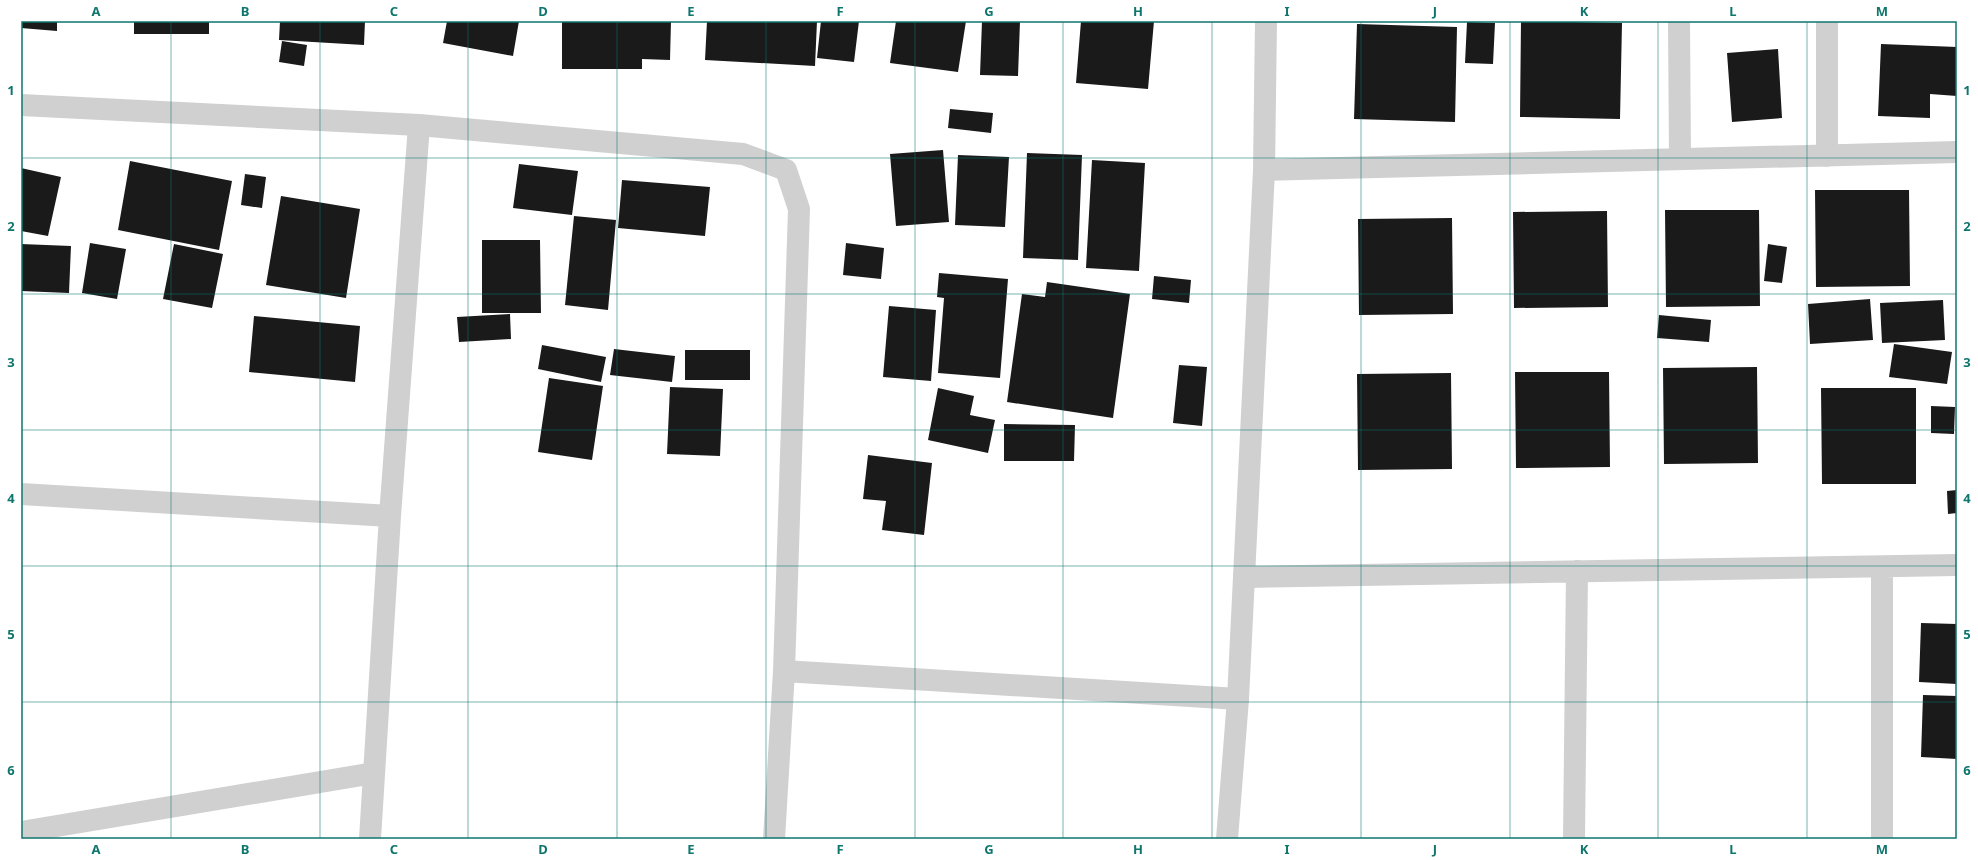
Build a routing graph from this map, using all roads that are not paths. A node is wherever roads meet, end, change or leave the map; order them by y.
1 (1266, 21) edge
2 (1679, 21) edge
3 (1827, 21) edge
4 (21, 105) edge
5 (420, 125) junction
6 (1957, 152) edge
7 (1827, 156) junction
8 (1680, 159) junction
9 (1264, 170) junction
10 (21, 494) edge
11 (390, 516) junction
12 (1957, 565) edge
13 (1882, 567) junction
14 (1577, 571) junction
15 (1244, 577) junction
16 (784, 671) junction
17 (1238, 699) junction
18 (374, 773) junction
19 (21, 832) edge
20 (370, 839) edge
21 (774, 839) edge
22 (1228, 839) edge
23 (1574, 839) edge
24 (1882, 839) edge

1 - 9 street
2 - 8 street
3 - 7 street
4 - 5 street
5 - 11 street
5 - 16 street
6 - 7 street
7 - 8 street
8 - 9 street
9 - 15 street
10 - 11 street
11 - 18 street
12 - 13 street
13 - 14 street
13 - 24 street
14 - 15 street
14 - 23 street
15 - 17 street
16 - 17 street
16 - 21 street
17 - 22 street
18 - 19 street
18 - 20 street

